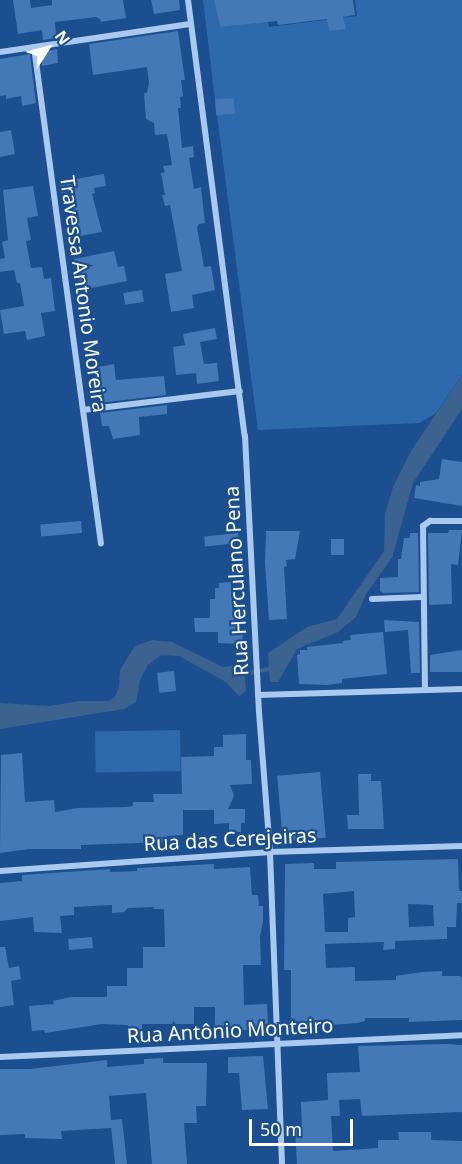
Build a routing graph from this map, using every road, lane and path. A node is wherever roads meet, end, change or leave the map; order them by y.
1 (188, 0) edge
2 (190, 24) junction
3 (34, 47) junction
4 (0, 52) edge
5 (240, 390) junction
6 (83, 410) junction
7 (462, 521) edge
8 (101, 544) dead end
9 (422, 597) junction
10 (372, 599) dead end
11 (462, 689) edge
12 (425, 690) junction
13 (258, 695) junction
14 (462, 846) edge
15 (270, 852) junction
16 (0, 871) edge
17 (462, 1035) edge
18 (279, 1045) junction
19 (0, 1057) edge
20 (282, 1164) edge

1 - 2 street, Rua Herculano Pena
2 - 3 street
2 - 5 street, Rua Herculano Pena
3 - 4 street
3 - 6 street, Travessa Antonio Moreira
5 - 6 street
5 - 13 street, Rua Herculano Pena
6 - 8 street, Travessa Antonio Moreira
7 - 9 street
9 - 10 street
9 - 12 street
11 - 12 street
12 - 13 street
13 - 15 street, Rua Herculano Pena
14 - 15 street, Rua das Cerejeiras
15 - 16 street, Rua das Cerejeiras
15 - 18 street, Rua Herculano Pena
17 - 18 street, Rua Antônio Monteiro
18 - 19 street, Rua Antônio Monteiro
18 - 20 street, Rua Herculano Pena

